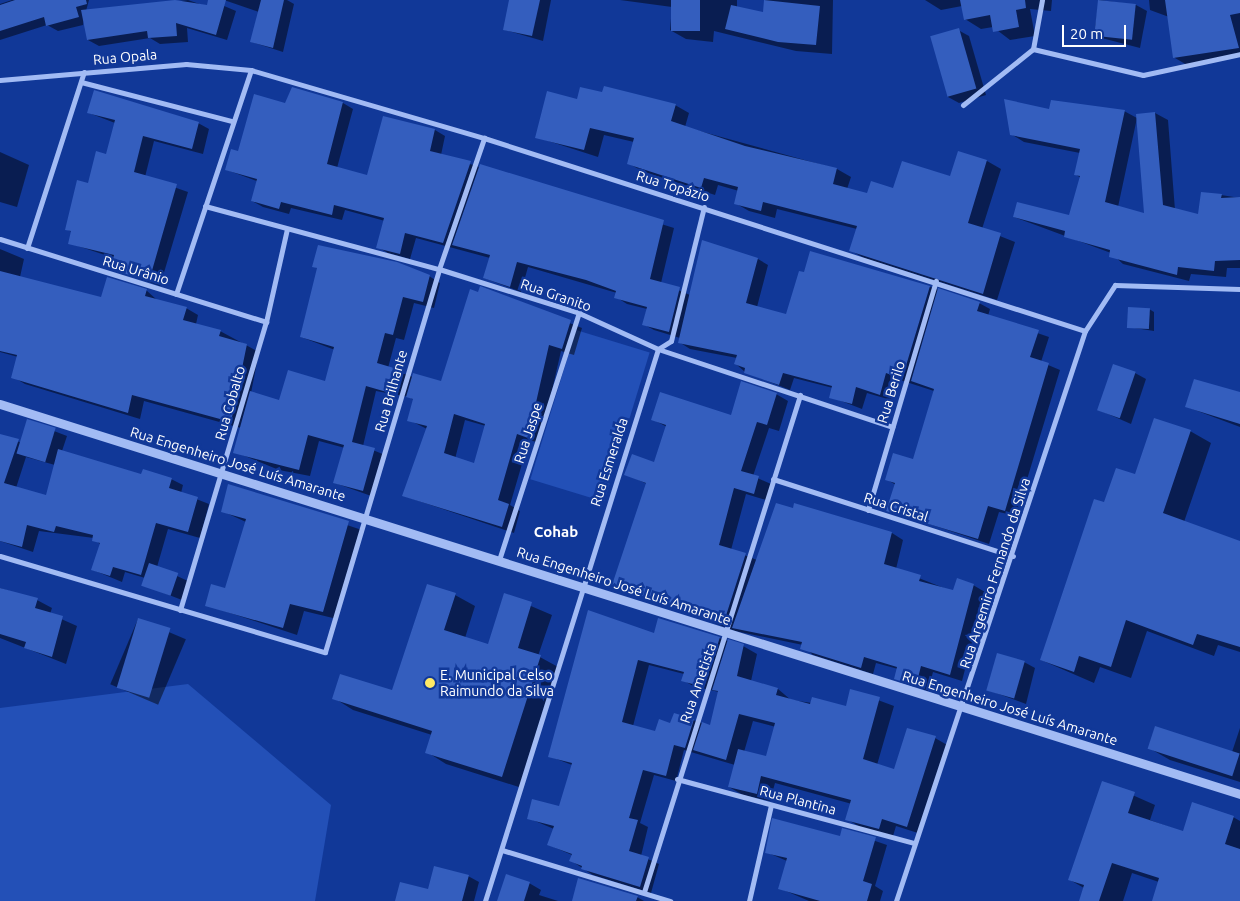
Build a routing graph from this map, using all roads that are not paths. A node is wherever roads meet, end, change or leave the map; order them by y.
1 (1042, 0) edge
2 (1033, 49) junction
3 (1240, 54) edge
4 (251, 70) junction
5 (84, 72) junction
6 (0, 80) edge
7 (81, 82) junction
8 (963, 105) dead end
9 (232, 121) junction
10 (484, 138) junction
11 (205, 206) junction
12 (704, 208) junction
13 (287, 229) junction
14 (0, 239) edge
15 (27, 248) junction
16 (439, 269) junction
17 (936, 281) junction
18 (1240, 289) edge
19 (176, 294) junction
20 (579, 313) junction
21 (266, 322) junction
22 (1085, 330) junction
23 (658, 349) junction
24 (800, 395) junction
25 (0, 404) edge
26 (892, 427) junction
27 (221, 474) junction
28 (773, 479) junction
29 (868, 510) junction
30 (366, 517) junction
31 (0, 556) edge
32 (1013, 556) junction
33 (498, 560) junction
34 (581, 586) junction
35 (180, 610) junction
36 (728, 633) junction
37 (962, 708) junction
38 (677, 779) junction
39 (1240, 794) edge
40 (771, 805) junction
41 (914, 843) junction
42 (502, 850) junction
43 (644, 892) junction
44 (484, 901) edge
45 (670, 901) edge
46 (749, 901) edge
47 (896, 901) edge

1 - 2 street
2 - 3 street
2 - 8 street
4 - 5 street, Rua Opala
4 - 9 street
4 - 10 street, Rua Topázio
5 - 6 street, Rua Opala
5 - 7 street
7 - 9 street
7 - 15 street
9 - 11 street
10 - 12 street, Rua Topázio
10 - 16 street, Rua Brilhante
11 - 13 street, Rua Granito
11 - 19 street
12 - 17 street, Rua Topázio
12 - 23 street, Rua Esmeralda
13 - 16 street, Rua Granito
13 - 21 street, Rua Cobalto
14 - 15 street, Rua Urânio
15 - 19 street, Rua Urânio
16 - 20 street, Rua Granito
16 - 30 street, Rua Brilhante
17 - 22 street, Rua Topázio
17 - 26 street, Rua Berilo
18 - 22 street, Rua Argemiro Fernando da Silva
19 - 21 street, Rua Urânio
20 - 23 street, Rua Granito
20 - 33 street, Rua Jaspe
21 - 27 street, Rua Cobalto
22 - 32 street, Rua Argemiro Fernando da Silva
23 - 24 street, Rua Granito
23 - 34 street, Rua Esmeralda
24 - 26 street, Rua Granito
24 - 28 street, Rua Ametista
25 - 27 street, Rua Engenheiro José Luís Amarante
26 - 29 street, Rua Berilo
27 - 30 street, Rua Engenheiro José Luís Amarante
27 - 35 street, Rua Cobalto
28 - 29 street, Rua Cristal
28 - 36 street, Rua Ametista
29 - 32 street, Rua Cristal
30 - 33 street, Rua Engenheiro José Luís Amarante
30 - 35 street, Rua Brilhante
31 - 35 street
32 - 37 street, Rua Argemiro Fernando da Silva
33 - 34 street, Rua Engenheiro José Luís Amarante
34 - 36 street, Rua Engenheiro José Luís Amarante
34 - 42 street, Rua Esmeralda
36 - 37 street, Rua Engenheiro José Luís Amarante
36 - 38 street, Rua Ametista
37 - 39 street, Rua Engenheiro José Luís Amarante
37 - 41 street, Rua Argemiro Fernando da Silva
38 - 40 street, Rua Plantina
38 - 43 street, Rua Ametista
40 - 41 street, Rua Plantina
40 - 46 street
41 - 47 street, Rua Argemiro Fernando da Silva
42 - 43 street
42 - 44 street, Rua Esmeralda
43 - 45 street

